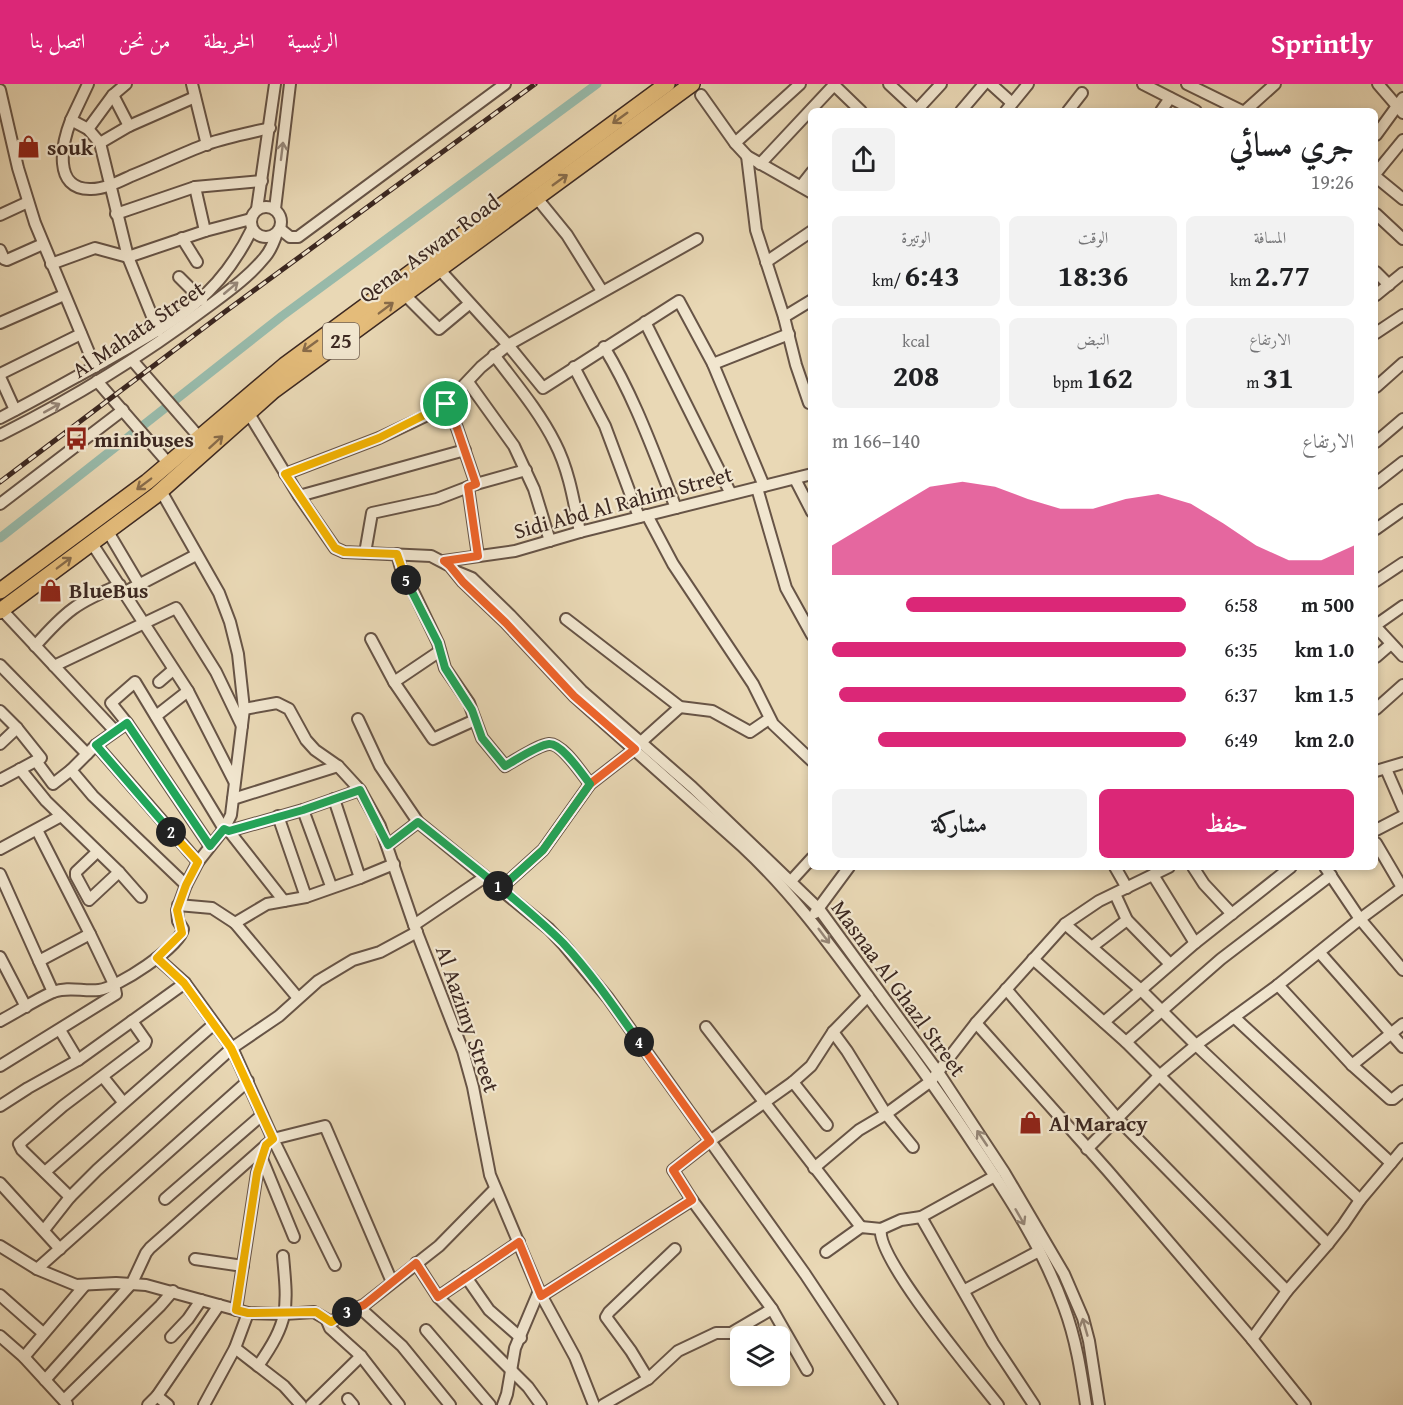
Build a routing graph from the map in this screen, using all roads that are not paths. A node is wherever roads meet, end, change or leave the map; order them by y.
1 (88, 84) edge
2 (126, 84) edge
3 (192, 84) edge
4 (275, 84) edge
5 (290, 84) edge
6 (505, 84) edge
7 (667, 84) edge
8 (800, 84) edge
9 (889, 84) edge
10 (941, 84) edge
11 (984, 84) edge
12 (991, 84) edge
13 (1028, 84) edge
14 (1143, 84) edge
15 (1187, 84) edge
16 (1275, 84) edge
17 (1378, 84) edge
18 (697, 89) edge
19 (1082, 93) dead end
20 (113, 94) junction
21 (195, 97) junction
22 (1, 98) edge
23 (1170, 98) junction
24 (1401, 106) edge
25 (1009, 107) edge
26 (812, 108) edge
27 (858, 108) edge
28 (913, 108) edge
29 (919, 108) edge
30 (964, 108) edge
31 (1070, 108) edge
32 (1163, 108) edge
33 (1190, 108) edge
34 (1238, 108) edge
35 (1247, 108) edge
36 (808, 113) edge
37 (70, 120) junction
38 (129, 126) junction
39 (270, 128) junction
40 (88, 129) junction
41 (1378, 133) edge
42 (1403, 140) edge
43 (100, 143) junction
44 (735, 143) junction
45 (207, 145) junction
46 (747, 156) junction
47 (760, 164) junction
48 (1378, 171) edge
49 (808, 177) edge
50 (1378, 179) edge
51 (262, 181) junction
52 (109, 185) junction
53 (801, 186) junction
54 (195, 187) junction
55 (808, 190) edge
56 (536, 197) junction
57 (1403, 199) edge
58 (28, 202) junction
59 (257, 209) junction
60 (275, 209) junction
61 (116, 214) junction
62 (0, 215) edge
63 (1378, 216) edge
64 (251, 224) junction
65 (205, 231) junction
66 (278, 231) junction
67 (808, 234) edge
68 (182, 238) junction
69 (697, 239) dead end
70 (1403, 239) edge
71 (43, 244) junction
72 (0, 250) edge
73 (128, 257) junction
74 (197, 262) dead end
75 (765, 262) junction
76 (51, 264) junction
77 (439, 268) junction
78 (1403, 273) edge
79 (1378, 275) edge
80 (179, 277) dead end
81 (1389, 285) junction
82 (602, 291) junction
83 (1378, 293) edge
84 (404, 294) junction
85 (64, 295) junction
86 (202, 300) junction
87 (808, 302) edge
88 (469, 304) junction
89 (1403, 315) edge
90 (784, 317) junction
91 (645, 322) junction
92 (0, 323) edge
93 (158, 331) junction
94 (1378, 332) edge
95 (81, 334) junction
96 (789, 334) junction
97 (508, 345) junction
98 (604, 347) junction
99 (494, 355) junction
100 (132, 360) junction
101 (1403, 363) edge
102 (712, 364) junction
103 (94, 366) junction
104 (574, 367) junction
105 (1, 381) edge
106 (97, 381) junction
107 (468, 382) junction
108 (1378, 385) edge
109 (808, 400) edge
110 (446, 404) junction
111 (15, 410) junction
112 (123, 411) junction
113 (248, 412) junction
114 (0, 418) edge
115 (1403, 419) edge
116 (0, 435) edge
117 (199, 437) junction
118 (1378, 440) edge
119 (465, 450) junction
120 (1403, 462) edge
121 (169, 464) junction
122 (526, 470) junction
123 (285, 474) junction
124 (808, 475) edge
125 (795, 478) junction
126 (1378, 481) edge
127 (472, 486) junction
128 (761, 487) junction
129 (161, 491) junction
130 (731, 494) junction
131 (299, 496) junction
132 (0, 504) edge
133 (808, 504) edge
134 (676, 508) junction
135 (1403, 510) edge
136 (643, 516) junction
137 (1378, 528) edge
138 (107, 530) junction
139 (580, 532) junction
140 (550, 541) junction
141 (91, 542) junction
142 (365, 553) junction
143 (397, 554) junction
144 (196, 555) junction
145 (478, 556) junction
146 (444, 561) junction
147 (1403, 563) edge
148 (1378, 580) edge
149 (139, 584) junction
150 (122, 589) junction
151 (0, 591) edge
152 (1403, 606) edge
153 (1, 610) edge
154 (566, 619) dead end
155 (144, 625) junction
156 (1378, 625) edge
157 (808, 628) edge
158 (1378, 628) edge
159 (371, 639) dead end
160 (1391, 644) junction
161 (35, 646) junction
162 (440, 651) junction
163 (1402, 653) edge
164 (1378, 655) edge
165 (0, 665) edge
166 (54, 666) junction
167 (173, 670) junction
168 (159, 682) dead end
169 (394, 682) junction
170 (1403, 685) edge
171 (188, 691) junction
172 (680, 707) junction
173 (1378, 707) edge
174 (244, 709) junction
175 (0, 711) edge
176 (156, 716) junction
177 (358, 719) dead end
178 (769, 719) junction
179 (475, 720) junction
180 (127, 723) junction
181 (242, 726) junction
182 (17, 728) junction
183 (115, 731) junction
184 (0, 744) edge
185 (96, 745) junction
186 (638, 745) junction
187 (87, 754) junction
188 (808, 757) edge
189 (36, 761) junction
190 (1403, 763) edge
191 (338, 766) junction
192 (20, 769) junction
193 (70, 770) junction
194 (1381, 770) edge
195 (0, 780) edge
196 (235, 782) junction
197 (590, 784) junction
198 (360, 790) junction
199 (233, 799) junction
200 (334, 799) junction
201 (1403, 808) edge
202 (303, 810) junction
203 (61, 816) junction
204 (278, 816) junction
205 (1403, 816) edge
206 (418, 822) junction
207 (1378, 829) edge
208 (37, 830) junction
209 (226, 830) junction
210 (388, 845) junction
211 (210, 846) junction
212 (1378, 846) edge
213 (0, 849) edge
214 (98, 852) junction
215 (198, 862) junction
216 (808, 862) edge
217 (394, 864) junction
218 (847, 870) edge
219 (1117, 870) edge
220 (1162, 870) edge
221 (1195, 870) edge
222 (1287, 870) edge
223 (1328, 871) edge
224 (119, 872) junction
225 (0, 874) edge
226 (1153, 875) junction
227 (485, 877) junction
228 (360, 878) junction
229 (791, 881) junction
230 (186, 885) junction
231 (332, 886) junction
232 (501, 888) junction
233 (1127, 888) junction
234 (1403, 888) edge
235 (1115, 894) junction
236 (141, 897) dead end
237 (306, 897) junction
238 (284, 901) junction
239 (178, 905) junction
240 (819, 909) junction
241 (1233, 914) junction
242 (810, 918) junction
243 (1360, 919) junction
244 (1127, 920) junction
245 (235, 923) junction
246 (1065, 924) junction
247 (416, 928) junction
248 (90, 934) junction
249 (1195, 943) junction
250 (1093, 946) junction
251 (1320, 953) junction
252 (0, 957) edge
253 (157, 958) junction
254 (1033, 959) junction
255 (39, 961) junction
256 (1170, 964) junction
257 (1403, 970) edge
258 (184, 983) junction
259 (114, 984) junction
260 (1278, 985) junction
261 (1006, 989) junction
262 (1141, 990) junction
263 (54, 992) junction
264 (868, 996) junction
265 (298, 998) junction
266 (26, 1007) junction
267 (1161, 1011) junction
268 (1234, 1017) junction
269 (0, 1021) edge
270 (132, 1021) junction
271 (1104, 1022) junction
272 (976, 1023) junction
273 (1403, 1023) edge
274 (214, 1024) junction
275 (706, 1027) dead end
276 (60, 1030) junction
277 (833, 1032) junction
278 (1391, 1033) junction
279 (1126, 1042) junction
280 (1196, 1045) junction
281 (1403, 1047) edge
282 (231, 1048) junction
283 (78, 1060) junction
284 (1352, 1065) junction
285 (0, 1066) edge
286 (1159, 1076) junction
287 (103, 1077) junction
288 (935, 1077) junction
289 (248, 1081) junction
290 (793, 1082) junction
291 (1403, 1091) edge
292 (123, 1102) junction
293 (766, 1102) junction
294 (0, 1106) edge
295 (886, 1113) junction
296 (262, 1115) junction
297 (1117, 1118) junction
298 (826, 1125) dead end
299 (710, 1141) junction
300 (269, 1142) junction
301 (913, 1147) dead end
302 (1087, 1149) junction
303 (1403, 1149) edge
304 (262, 1159) junction
305 (1391, 1163) junction
306 (814, 1168) junction
307 (45, 1172) junction
308 (995, 1176) junction
309 (0, 1183) edge
310 (495, 1189) junction
311 (70, 1197) junction
312 (165, 1199) dead end
313 (692, 1200) junction
314 (1360, 1200) junction
315 (921, 1216) junction
316 (861, 1227) junction
317 (881, 1229) junction
318 (44, 1230) junction
319 (294, 1237) dead end
320 (519, 1242) junction
321 (1328, 1244) junction
322 (0, 1246) edge
323 (60, 1249) junction
324 (675, 1249) dead end
325 (1039, 1251) junction
326 (826, 1252) dead end
327 (283, 1256) dead end
328 (195, 1259) dead end
329 (416, 1263) junction
330 (335, 1265) dead end
331 (243, 1266) junction
332 (38, 1269) junction
333 (466, 1277) junction
334 (392, 1282) junction
335 (132, 1283) junction
336 (85, 1285) junction
337 (965, 1290) junction
338 (173, 1291) junction
339 (1287, 1291) junction
340 (540, 1293) junction
341 (0, 1295) edge
342 (438, 1297) junction
343 (201, 1300) junction
344 (219, 1305) junction
345 (360, 1308) junction
346 (771, 1309) junction
347 (236, 1310) junction
348 (248, 1313) junction
349 (284, 1314) junction
350 (327, 1321) junction
351 (426, 1330) dead end
352 (42, 1333) junction
353 (0, 1336) edge
354 (171, 1336) dead end
355 (520, 1338) junction
356 (1252, 1339) junction
357 (235, 1348) junction
358 (361, 1356) junction
359 (24, 1357) junction
360 (1094, 1365) junction
361 (258, 1366) junction
362 (1080, 1367) junction
363 (807, 1370) dead end
364 (510, 1372) junction
365 (648, 1379) junction
366 (45, 1380) junction
367 (157, 1396) junction
368 (66, 1403) edge
369 (890, 1404) edge
370 (148, 1405) edge
371 (168, 1405) edge
372 (204, 1405) edge
373 (301, 1405) edge
374 (311, 1405) edge
375 (399, 1405) edge
376 (450, 1405) edge
377 (490, 1405) edge
378 (503, 1405) edge
379 (541, 1405) edge
380 (594, 1405) edge
381 (603, 1405) edge
382 (998, 1405) edge
383 (1034, 1405) edge
384 (1086, 1405) edge
385 (1099, 1405) edge
386 (1305, 1405) edge

1 - 37 street
2 - 20 street
3 - 21 street
4 - 39 street
60 -> 5 street
6 - 66 street
7 -> 117 highway, Qena, Aswan Road / 25
8 - 44 street
9 - 28 street
10 - 29 street
11 - 30 street
12 - 25 street
13 - 25 street
14 - 23 street
15 - 34 street
16 - 35 street
17 - 24 street
18 - 44 street
56 -> 18 highway, Qena, Aswan Road / 25
19 - 31 street
20 - 38 street
20 - 40 street
21 - 38 street
21 - 45 street
22 - 58 street
23 - 32 street
23 - 33 street
24 - 41 street
26 - 27 street
36 - 47 street
37 - 40 street
37 - 52 street
38 - 43 street
39 - 45 street
39 - 51 street
40 - 43 street
42 - 48 street
43 - 52 street
44 - 46 street
45 - 52 street
46 - 47 street
46 - 75 street
47 - 53 street
49 - 53 street
50 - 57 street
51 - 54 street
51 - 59 street
52 - 61 street
53 - 55 street
54 - 61 street
54 - 65 street
56 - 77 highway, Qena, Aswan Road / 25
56 - 82 street
58 - 62 street
58 - 71 street
59 - 60 street
59 - 64 street
60 - 66 street
61 - 73 street
63 - 70 street
64 - 65 street
64 - 66 street
64 - 86 street, Al Mahata Street
65 - 68 street
100 -> 66 street, Al Mahata Street
67 - 75 street
68 - 73 street
68 - 74 street
69 - 82 street
71 - 72 street
71 - 76 street
73 - 76 street
73 - 93 street
75 - 90 street
76 - 85 street
77 - 84 highway, Qena, Aswan Road / 25
77 - 88 street
78 - 81 street
79 - 81 street
80 - 86 street
81 - 83 street
82 - 97 street
84 - 88 street
113 -> 84 highway, Qena, Aswan Road / 25
85 - 92 street
85 - 95 street
86 - 93 street, Al Mahata Street
87 - 90 street
88 - 97 street
89 - 94 street
90 - 96 street
91 - 98 street
91 - 102 street
91 - 130 street
93 - 103 street, Al Mahata Street
95 - 103 street
95 - 105 street
96 - 102 street
96 - 109 street
97 - 99 street
97 - 104 street
98 - 104 street
98 - 134 street
99 - 107 street
99 - 139 street
100 - 106 street, Al Mahata Street
100 - 117 street
101 - 108 street
102 - 128 street
103 - 111 street, Al Mahata Street
104 - 136 street
105 - 111 street
106 - 112 street
116 -> 106 street, Al Mahata Street
107 - 110 street
107 - 122 street
110 - 119 street
110 - 123 street
111 - 114 street, Al Mahata Street
112 - 121 street
112 - 132 street
113 - 123 street
129 -> 113 highway, Qena, Aswan Road / 25
115 - 118 street
117 - 121 highway, Qena, Aswan Road / 25
119 - 127 street
119 - 131 street
120 - 126 street
121 -> 151 highway, Qena, Aswan Road / 25
122 - 127 street
122 - 140 street
123 - 131 street
124 - 125 street, Sidi Abd Al Rahim Street
125 - 128 street, Sidi Abd Al Rahim Street
125 - 133 street
127 - 142 street
127 - 145 street
128 - 130 street, Sidi Abd Al Rahim Street
128 - 157 street
129 - 138 highway, Qena, Aswan Road / 25
129 - 144 street
130 - 134 street, Sidi Abd Al Rahim Street
131 - 142 street
134 - 136 street, Sidi Abd Al Rahim Street
135 - 137 street
136 - 139 street, Sidi Abd Al Rahim Street
136 - 178 street
138 - 141 highway, Qena, Aswan Road / 25
138 - 149 street
139 - 140 street, Sidi Abd Al Rahim Street
140 - 145 street, Sidi Abd Al Rahim Street
141 - 150 street
153 -> 141 highway, Qena, Aswan Road / 25
142 - 143 street
143 - 146 street
143 - 162 street
144 - 149 street
144 - 174 street
145 - 146 street, Sidi Abd Al Rahim Street
146 - 186 street, Masnaa Al Ghazl Street
147 - 148 street
149 - 150 street
150 - 155 street
150 - 161 street
152 - 156 street
153 - 161 street
154 - 172 street
155 - 166 street
155 - 167 street
155 - 181 street
158 - 160 street
159 - 169 street
160 - 163 street
160 - 164 street
161 - 166 street
162 - 169 street
162 - 179 street
165 - 187 street
166 - 183 street
167 - 168 street
167 - 171 street
169 - 179 street
170 - 173 street
171 - 176 street
171 - 196 street
172 - 178 street
172 - 186 street
174 - 181 street
174 - 191 street, Al Aazimy Street
175 - 182 street
176 - 180 street
176 - 209 street
177 - 206 street
178 - 188 street
179 - 197 street
180 - 183 street
180 - 211 street
181 - 196 street
182 - 184 street
182 - 189 street
183 - 185 street
185 - 187 street
185 - 215 street
186 - 197 street
186 - 229 street, Masnaa Al Ghazl Street
186 - 242 street, Masnaa Al Ghazl Street
187 - 193 street
189 - 192 street
189 - 193 street
190 - 194 street
191 - 198 street, Al Aazimy Street
191 - 199 street
192 - 195 street
192 - 203 street
193 - 230 street
194 - 201 street
196 - 199 street
197 - 232 street
198 - 200 street
198 - 210 street, Al Aazimy Street
199 - 209 street
200 - 202 street
200 - 228 street
202 - 204 street
202 - 231 street
203 - 208 street
203 - 214 street
204 - 209 street
204 - 237 street
205 - 207 street
206 - 210 street
206 - 227 street
208 - 213 street
208 - 248 street
209 - 211 street
209 - 238 street
210 - 217 street, Al Aazimy Street
211 - 215 street
212 - 234 street
214 - 224 street
214 - 224 street
215 - 230 street
216 - 229 street
217 - 228 street
217 - 247 street, Al Aazimy Street
218 - 240 street
219 - 233 street
220 - 226 street
221 - 241 street
222 - 241 street
223 - 243 street
223 - 267 street
224 - 236 street
225 - 255 street
226 - 233 street
226 - 249 street
227 - 232 street
227 - 247 street
228 - 231 street
229 - 240 street, Masnaa Al Ghazl Street
230 - 239 street
231 - 237 street
232 - 299 street
233 - 235 street
234 - 243 street
235 - 244 street
235 - 246 street
237 - 238 street
238 - 245 street
239 - 245 street
239 - 253 street
240 - 242 street
240 - 288 street, Masnaa Al Ghazl Street
241 - 249 street
242 -> 264 street, Masnaa Al Ghazl Street
243 - 251 street
243 - 257 street
244 - 250 street
244 - 256 street
245 - 265 street
246 - 250 street
246 - 254 street
247 - 265 street
247 - 310 street, Al Aazimy Street
248 - 255 street
248 - 259 street
249 - 256 street
250 - 262 street
251 - 260 street
251 - 278 street
252 - 266 street
253 - 258 street
253 - 259 street
254 - 261 street
254 - 271 street
255 - 263 street
256 - 262 street
258 - 270 street
258 - 274 street
259 - 263 street
259 - 276 street
260 - 268 street
260 - 284 street
261 - 272 street
261 - 297 street
262 - 267 street
262 - 271 street
263 - 266 street
264 - 277 street
264 - 288 street, Masnaa Al Ghazl Street
265 - 282 street
266 - 269 street
267 - 279 street
267 - 280 street
268 - 280 street
268 - 305 street
270 - 283 street
270 - 287 street
271 - 279 street
272 - 288 street
272 - 302 street
273 - 278 street
274 - 282 street
274 - 292 street
275 - 293 street
276 - 283 street
276 - 285 street
277 - 290 street
277 - 295 street
278 - 281 street
278 - 284 street
279 - 286 street
280 - 286 street
280 - 314 street
282 - 289 street
282 - 311 street
283 - 294 street
284 - 291 street
286 - 297 street
286 - 321 street
287 - 292 street
287 - 307 street
288 - 295 street
288 - 308 street, Masnaa Al Ghazl Street
360 -> 288 street, Masnaa Al Ghazl Street
289 - 296 street
289 - 323 street
290 - 293 street
290 - 298 street
292 - 307 street
293 - 299 street
293 - 306 street
295 - 301 street
295 - 306 street
296 - 300 street
296 - 312 street
297 - 302 street
297 - 339 street
299 - 313 street
299 - 369 street
300 - 304 street
300 - 330 street
300 - 334 street
300 - 335 street
302 - 356 street
303 - 305 street
304 - 319 street
304 - 331 street
305 - 314 street
306 - 316 street
307 - 311 street
308 - 315 street
308 -> 325 street, Masnaa Al Ghazl Street
309 - 318 street
310 - 320 street, Al Aazimy Street
310 - 329 street
311 - 318 street
313 - 340 street
313 - 346 street
314 - 321 street
315 - 317 street
315 - 337 street
316 - 317 street
316 - 326 street
317 - 382 street
318 - 323 street
320 - 333 street
320 - 340 street, Al Aazimy Street
321 - 339 street
322 - 332 street
323 - 332 street
324 - 365 street
325 - 337 street
325 - 362 street, Masnaa Al Ghazl Street
327 - 349 street
328 - 331 street
329 - 334 street
329 - 342 street
331 - 347 street
332 - 336 street
333 - 342 street
333 - 355 street
334 - 345 street
335 - 336 street
335 - 338 street
335 - 366 street
336 - 352 street
337 - 383 street
338 - 343 street
338 - 368 street
339 - 356 street
340 - 355 street
340 - 380 street, Al Aazimy Street
341 - 352 street
342 - 364 street
343 - 344 street
343 - 354 street
344 - 347 street
344 - 367 street
345 - 350 street
345 - 376 street
346 - 363 street
346 - 365 street
347 - 348 street
348 - 349 street
348 - 357 street
349 - 350 street
349 - 361 street
350 - 358 street
351 - 377 street
352 - 359 street
353 - 359 street
355 - 364 street
356 - 386 street
357 - 361 street
357 - 372 street
358 - 374 street
358 - 375 street
359 - 366 street
360 - 362 street
360 - 385 street, Masnaa Al Ghazl Street
361 - 373 street
362 - 384 street, Masnaa Al Ghazl Street
364 - 378 street
364 - 379 street
365 - 381 street
366 - 368 street
367 - 370 street
367 - 371 street

